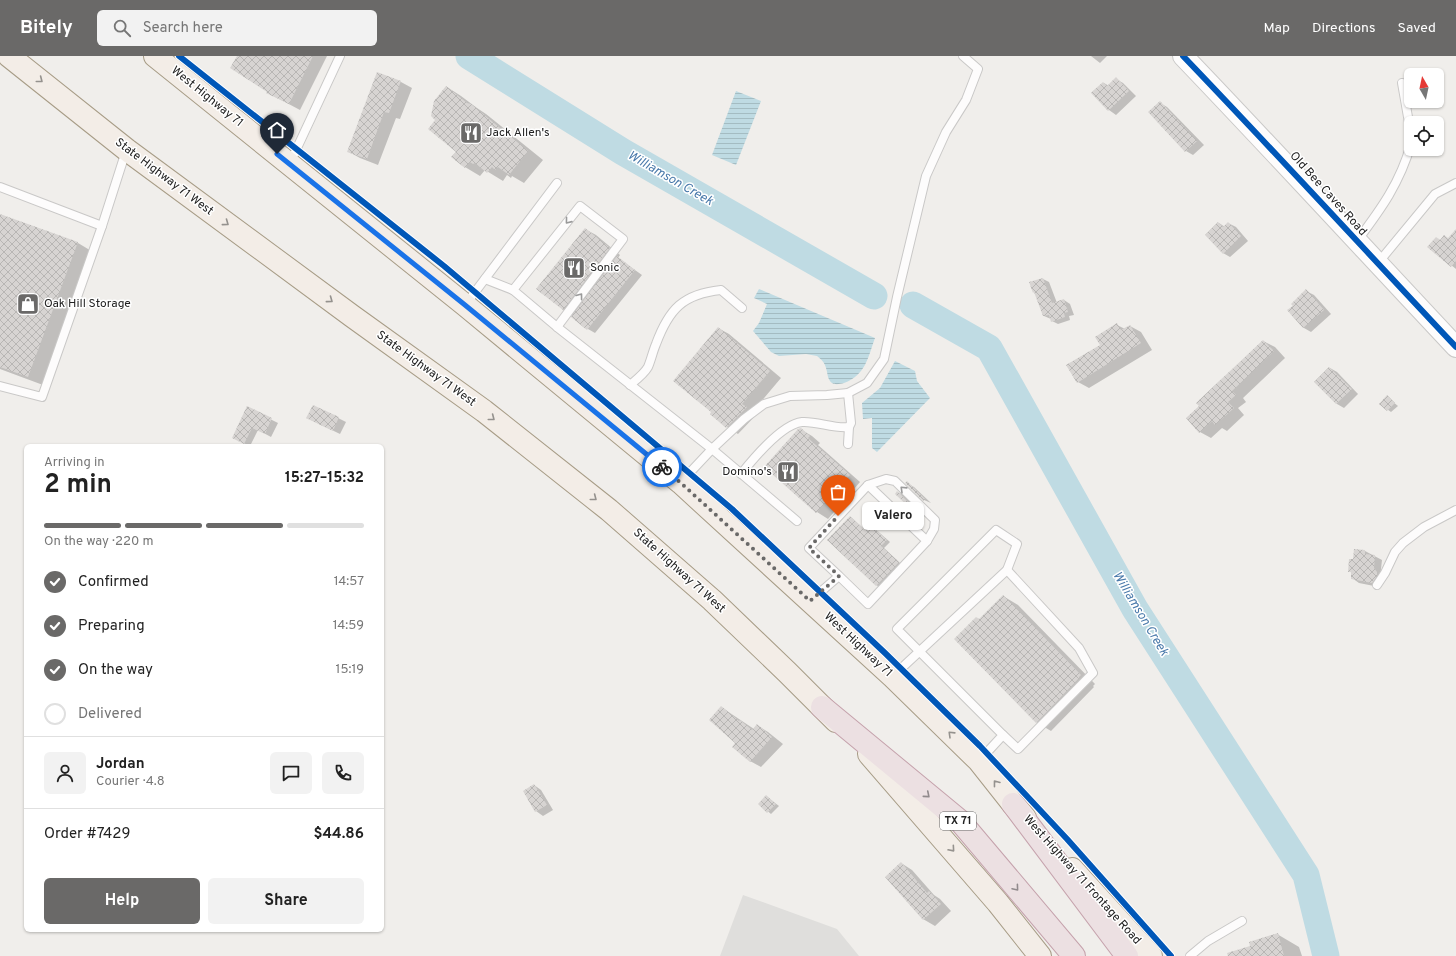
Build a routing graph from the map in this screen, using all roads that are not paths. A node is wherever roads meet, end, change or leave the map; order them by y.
1 (9, 56) edge
2 (340, 56) edge
3 (963, 56) edge
4 (1184, 56) edge
5 (167, 60) edge
6 (1402, 83) dead end
7 (1408, 116) edge
8 (127, 150) junction
9 (1408, 156) edge
10 (289, 164) junction
11 (557, 183) dead end
12 (1456, 183) edge
13 (0, 187) edge
14 (102, 226) junction
15 (1356, 241) junction
16 (1377, 264) junction
17 (485, 279) junction
18 (513, 290) junction
19 (465, 305) junction
20 (742, 308) dead end
21 (557, 327) junction
22 (1456, 347) edge
23 (630, 385) junction
24 (0, 386) edge
25 (848, 393) junction
26 (849, 427) junction
27 (848, 444) dead end
28 (712, 449) junction
29 (741, 474) junction
30 (681, 483) junction
31 (868, 485) junction
32 (1456, 510) edge
33 (797, 521) dead end
34 (927, 541) junction
35 (1007, 570) junction
36 (839, 576) junction
37 (1377, 585) dead end
38 (810, 601) junction
39 (919, 651) junction
40 (892, 677) junction
41 (822, 707) junction
42 (1004, 735) junction
43 (979, 761) junction
44 (1012, 804) junction
45 (1242, 920) dead end
46 (1040, 956) edge
47 (1074, 956) edge
48 (1127, 956) edge
49 (1151, 956) edge
50 (1190, 956) edge

1 -> 8 main road, State Highway 71 West
2 - 10 lane
3 - 25 lane
4 - 15 street, Old Bee Caves Road
5 - 10 main road, West Highway 71
6 - 7 lane
8 - 14 lane
8 -> 41 main road, State Highway 71 West
9 - 15 lane
10 - 19 main road, West Highway 71
11 - 17 lane
12 - 16 lane
13 - 14 lane
14 - 24 lane
15 - 16 street, Old Bee Caves Road
16 - 22 street, Old Bee Caves Road
17 - 18 lane
17 - 19 lane
18 - 21 lane
21 -> 18 lane
19 - 30 main road, West Highway 71
20 - 23 lane
21 - 23 lane
23 - 28 lane
25 - 26 lane
25 - 28 lane
26 - 27 lane
26 - 29 lane
28 - 29 lane
28 - 30 lane
29 - 33 lane
30 - 38 main road, West Highway 71
31 - 34 lane
34 -> 31 lane
31 - 36 lane
32 - 37 lane
34 - 36 lane
35 - 39 lane
35 - 39 lane
35 - 42 lane
36 - 38 lane
38 - 40 main road, West Highway 71
39 - 40 lane
39 - 42 lane
43 -> 40 main road, West Highway 71
41 -> 46 main road, State Highway 71 West
41 -> 47 highway, TX 71
42 - 43 lane
44 -> 43 main road, West Highway 71
44 - 48 highway
44 - 49 main road, West Highway 71 Frontage Road
45 - 50 lane

